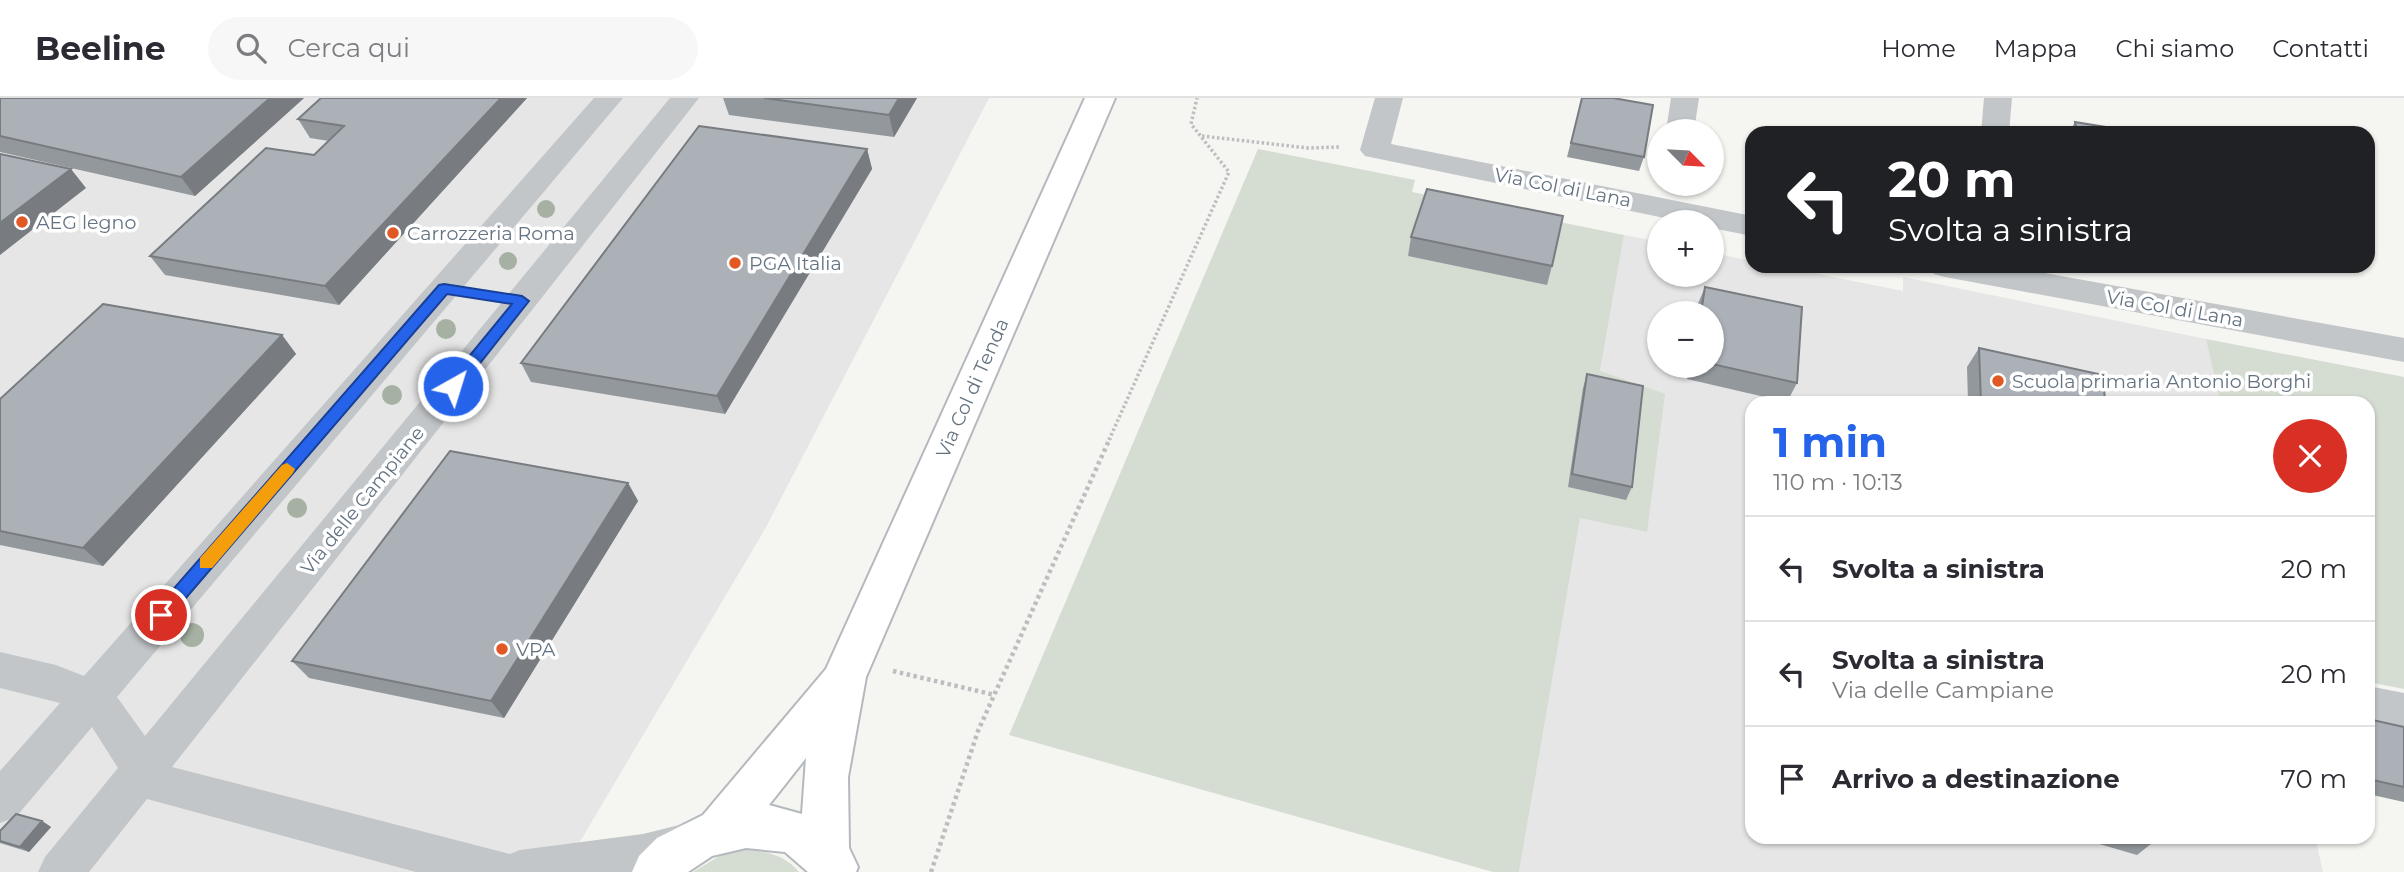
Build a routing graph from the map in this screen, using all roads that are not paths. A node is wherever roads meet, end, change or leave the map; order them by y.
1 (609, 98) edge
2 (685, 98) edge
3 (1100, 98) edge
4 (1389, 98) edge
5 (1685, 98) edge
6 (1998, 98) edge
7 (1682, 119) edge
8 (1996, 126) edge
9 (1375, 150) joint
10 (1647, 192) edge
11 (1671, 196) edge
12 (1745, 223) edge
13 (1996, 273) edge
14 (444, 289) junction
15 (522, 301) junction
16 (2404, 350) edge
17 (848, 669) junction
18 (0, 670) edge
19 (90, 696) junction
20 (2375, 706) edge
21 (2404, 712) edge
22 (143, 770) junction
23 (0, 803) edge
24 (705, 837) junction
25 (831, 862) edge
26 (61, 872) edge
27 (499, 872) edge
28 (520, 872) edge
29 (656, 872) edge

1 - 14 street
2 - 15 street, Via delle Campiane
3 - 17 main road, Via Col di Tenda
4 - 9 street
5 - 7 street
6 - 8 street
9 - 10 street, Via Col di Lana
11 - 12 street, Via Col di Lana
13 - 16 street, Via Col di Lana
14 - 15 lane
14 - 19 street
15 - 22 street, Via delle Campiane
17 - 24 main road, Via Col di Tenda
17 - 25 main road, Via Col di Tenda
18 - 19 street
19 - 22 street
19 - 23 street
20 - 21 street
22 - 26 street, Via delle Campiane
22 - 27 street
24 - 25 main road, Via Col di Tenda
24 - 28 street
24 - 29 main road, Via Col di Tenda

